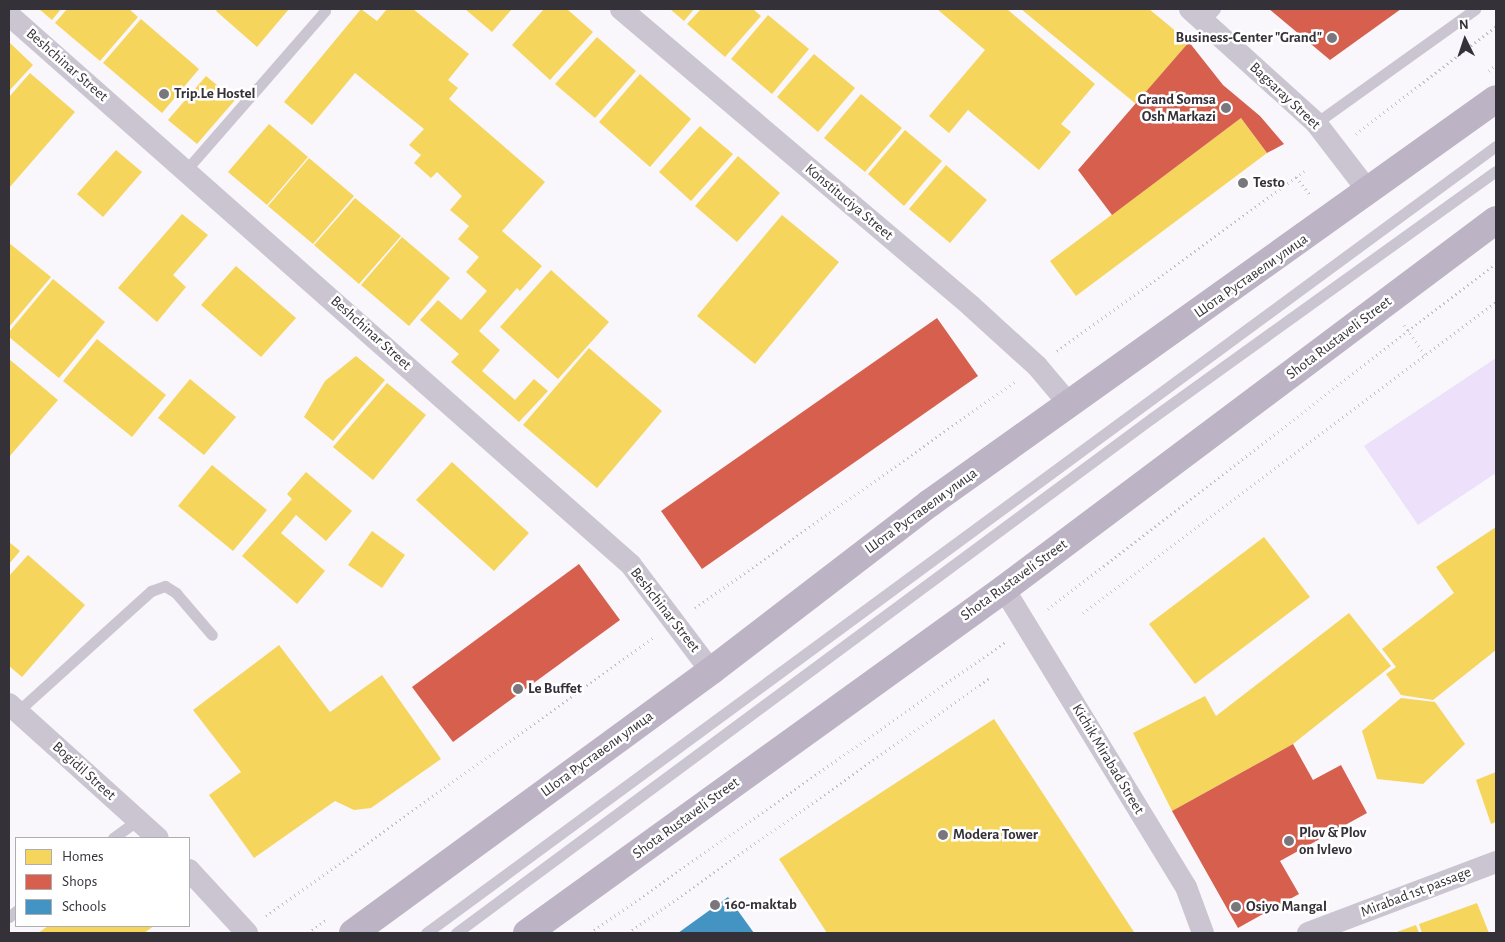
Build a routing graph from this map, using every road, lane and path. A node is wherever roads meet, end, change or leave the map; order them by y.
1 (621, 9) edge
2 (1475, 9) edge
3 (325, 11) dead end
4 (1203, 13) edge
5 (9, 15) edge
6 (1496, 26) edge
7 (1496, 98) edge
8 (1316, 123) junction
9 (1496, 146) edge
10 (1336, 150) junction
11 (187, 169) junction
12 (1305, 171) dead end
13 (1496, 171) edge
14 (1369, 192) junction
15 (1496, 220) edge
16 (1496, 263) edge
17 (1388, 302) junction
18 (1496, 302) edge
19 (1408, 331) junction
20 (1425, 355) junction
21 (1037, 366) junction
22 (1069, 404) junction
23 (1004, 589) junction
24 (1083, 613) dead end
25 (676, 622) junction
26 (1026, 626) junction
27 (212, 635) dead end
28 (711, 671) junction
29 (991, 677) dead end
30 (13, 708) edge
31 (138, 820) junction
32 (114, 837) edge
33 (157, 837) edge
34 (1496, 862) edge
35 (190, 871) edge
36 (246, 932) edge
37 (353, 933) edge
38 (426, 933) edge
39 (456, 933) edge
40 (527, 933) edge
41 (590, 933) edge
42 (628, 933) edge
43 (1203, 933) edge
44 (1308, 933) edge

1 - 21 street, Konstituciya Street
2 - 8 lane
3 - 11 lane
4 - 8 street, Bagsarаy Street
5 - 11 street, Beshchinar Street
6 - 10 path
7 - 14 main road, Шота Руставели улица
8 - 10 street, Bagsarаy Street
9 - 38 lane
10 - 14 street, Bagsarаy Street
11 - 25 street, Beshchinar Street
12 - 21 path
13 - 39 lane
14 - 22 main road, Шота Руставели улица
15 - 17 main road, Shota Rustaveli Street
16 - 19 path
17 - 19 path
17 - 23 main road, Shota Rustaveli Street
18 - 20 path
19 - 20 path
19 - 26 path
20 - 24 path
21 - 22 street, Konstituciya Street
21 - 25 path
22 - 28 main road, Шота Руставели улица
23 - 26 street, Kichik Mirabad Street
23 - 40 main road, Shota Rustaveli Street
25 - 28 street, Beshchinar Street
25 - 36 path
26 - 41 path
26 - 43 street, Kichik Mirabad Street
27 - 30 lane
28 - 37 main road, Шота Руставели улица
29 - 42 path
30 - 31 street, Bogidil Street
31 - 32 lane
31 - 33 street, Bogidil Street
34 - 44 street, Mirabad 1st passage
35 - 36 street

